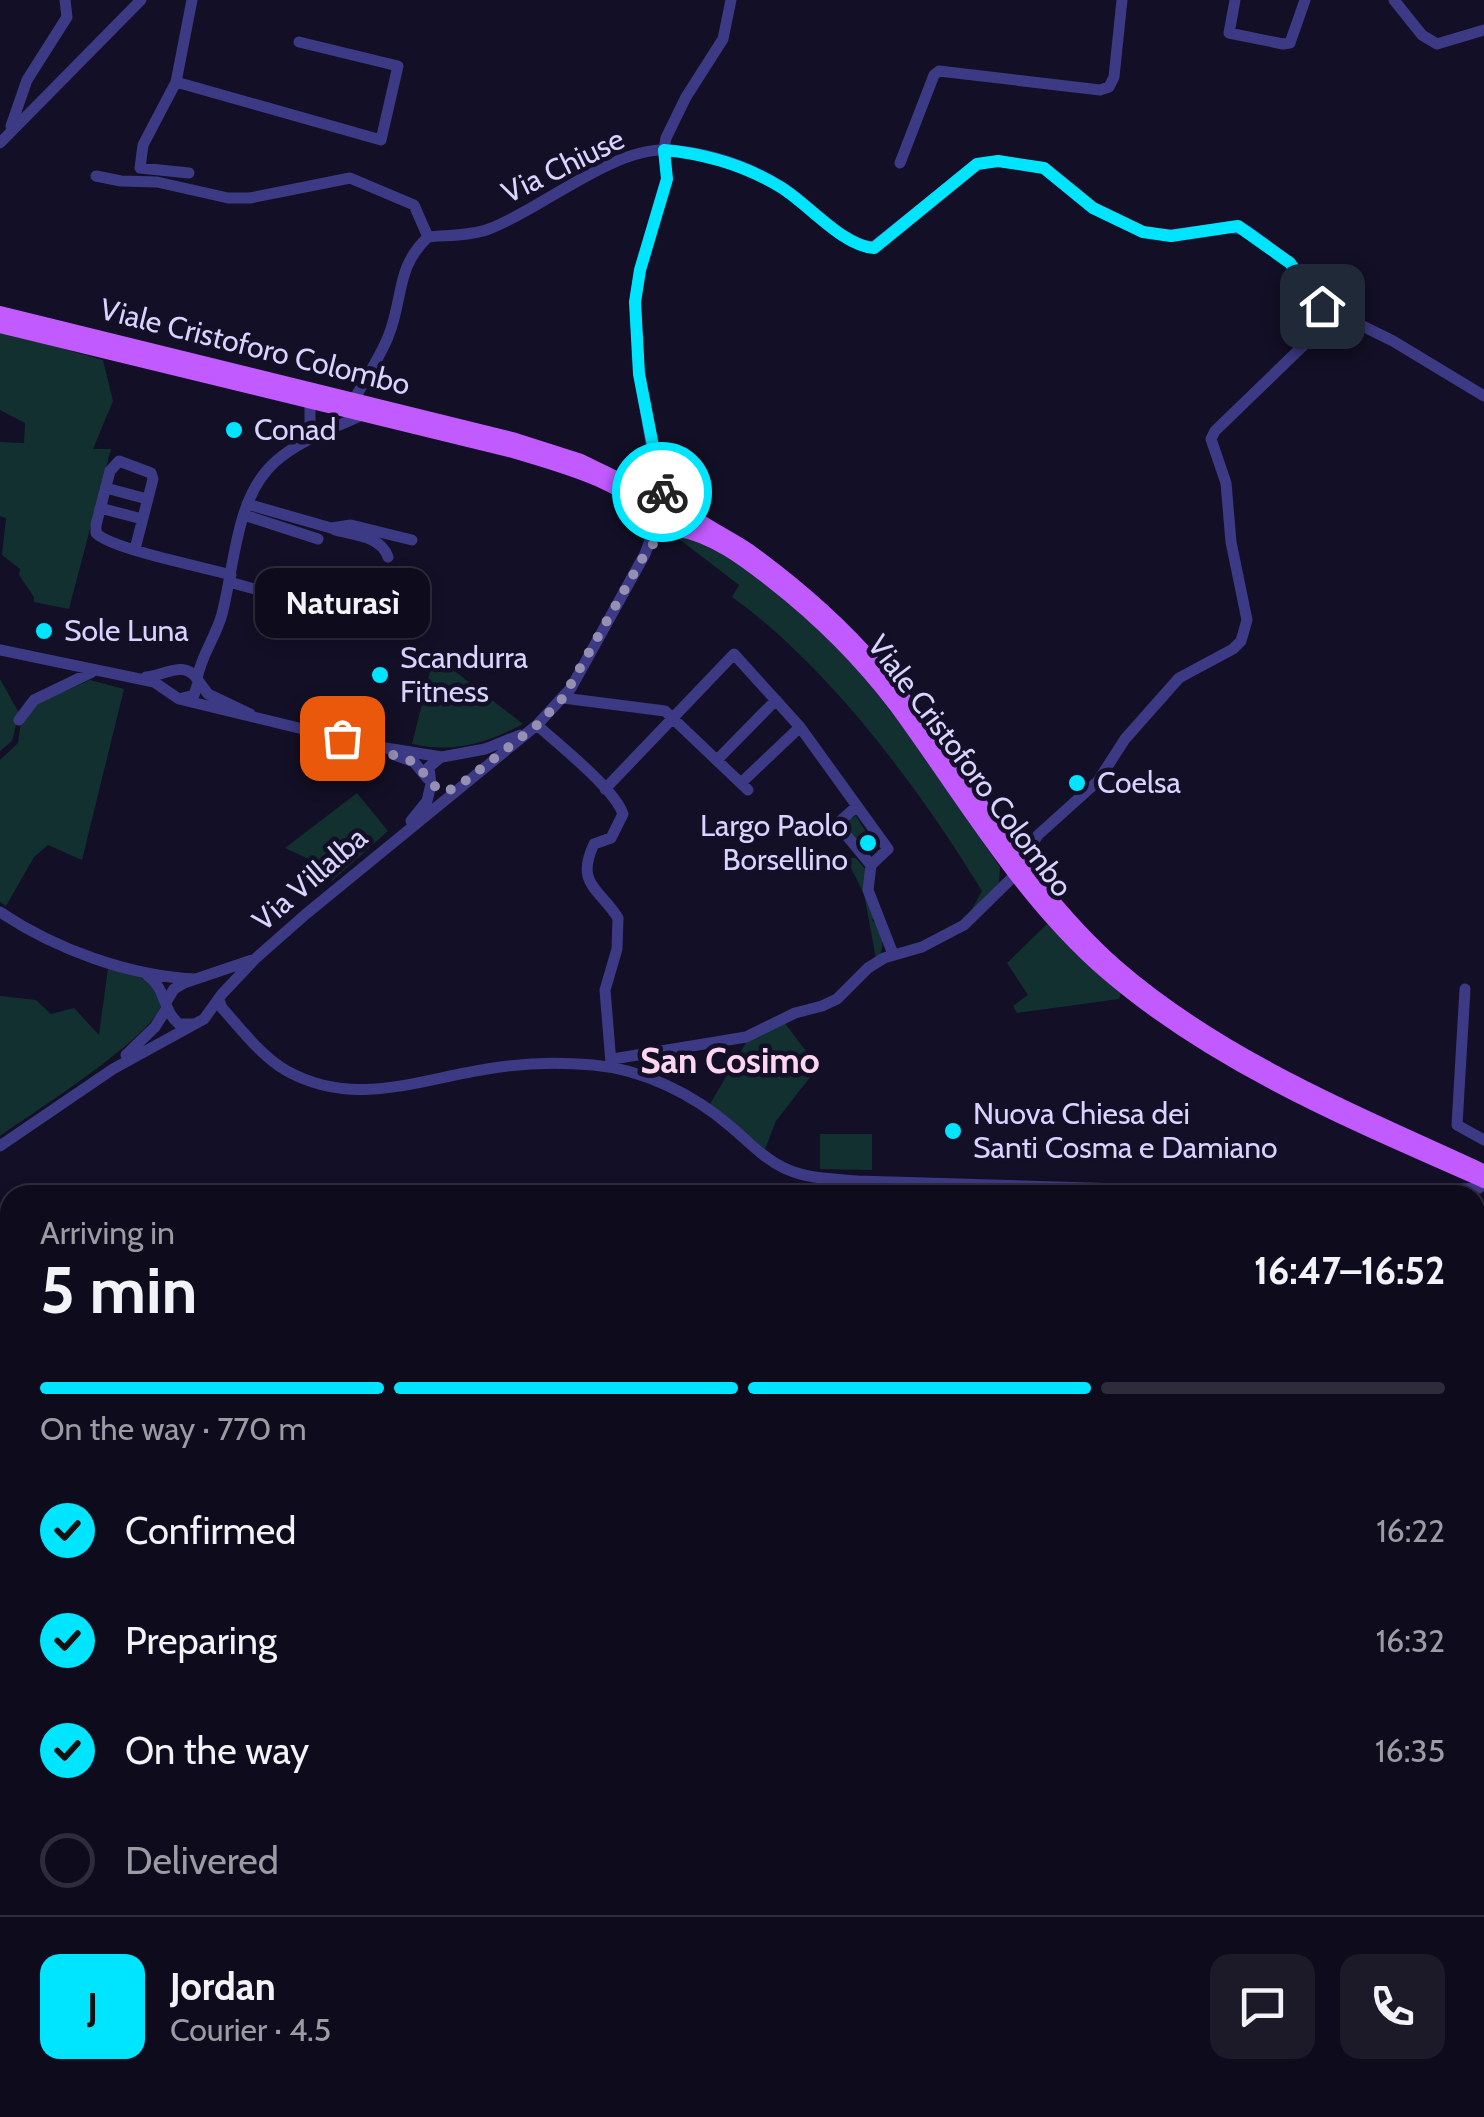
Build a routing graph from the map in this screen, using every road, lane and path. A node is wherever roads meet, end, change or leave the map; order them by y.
1 (65, 0) edge
2 (142, 0) edge
3 (192, 0) edge
4 (731, 0) edge
5 (1122, 0) edge
6 (1235, 0) edge
7 (1305, 0) edge
8 (1394, 0) edge
9 (1484, 30) edge
10 (300, 42) dead end
11 (176, 82) junction
12 (10, 132) junction
13 (0, 143) edge
14 (664, 150) junction
15 (900, 163) dead end
16 (190, 172) dead end
17 (138, 174) junction
18 (96, 176) dead end
19 (428, 236) junction
20 (1322, 306) junction
21 (0, 313) edge
22 (0, 326) edge
23 (1484, 396) edge
24 (354, 400) junction
25 (310, 401) junction
26 (365, 414) junction
27 (296, 447) junction
28 (106, 488) junction
29 (666, 495) junction
30 (147, 499) junction
31 (100, 508) junction
32 (246, 510) junction
33 (142, 519) junction
34 (664, 525) junction
35 (331, 528) junction
36 (318, 539) dead end
37 (412, 540) dead end
38 (134, 548) junction
39 (388, 557) dead end
40 (230, 578) junction
41 (346, 614) dead end
42 (212, 637) junction
43 (0, 650) edge
44 (175, 670) junction
45 (92, 672) junction
46 (127, 678) junction
47 (198, 681) junction
48 (174, 696) junction
49 (563, 698) junction
50 (776, 700) junction
51 (250, 714) junction
52 (673, 718) junction
53 (18, 720) dead end
54 (800, 727) junction
55 (532, 728) junction
56 (373, 746) junction
57 (446, 757) junction
58 (717, 760) junction
59 (430, 783) junction
60 (455, 789) junction
61 (605, 789) junction
62 (854, 803) junction
63 (398, 836) junction
64 (871, 864) junction
65 (1018, 869) junction
66 (0, 912) edge
67 (894, 954) junction
68 (255, 959) junction
69 (140, 970) junction
70 (199, 978) junction
71 (1465, 989) dead end
72 (220, 997) junction
73 (166, 1005) junction
74 (200, 1021) junction
75 (242, 1030) junction
76 (612, 1063) junction
77 (113, 1069) junction
78 (1484, 1140) edge
79 (0, 1146) edge
80 (1484, 1171) edge
81 (860, 1185) edge
82 (1472, 1185) edge

1 - 12 street
2 - 12 street
3 - 11 street
4 - 14 street
5 - 15 street
6 - 7 street
8 - 9 street
10 - 11 street
11 - 17 street
12 - 13 street
14 - 19 street, Via Chiuse
14 - 20 street, Via Chiuse
14 - 29 street
16 - 17 street
17 - 18 street
17 - 19 street
19 - 24 street
20 - 23 street, Via Chiuse
20 - 65 street
21 - 24 main road, Viale Cristoforo Colombo
22 - 25 main road, Viale Cristoforo Colombo
24 - 29 main road, Viale Cristoforo Colombo
25 - 26 main road, Viale Cristoforo Colombo
25 - 27 street
26 - 27 street
26 - 34 main road, Viale Cristoforo Colombo
27 - 32 street
28 - 30 street
28 - 30 street
28 - 31 street
29 - 34 main road
29 - 34 main road
29 - 65 main road, Viale Cristoforo Colombo
30 - 33 street
31 - 33 street
31 - 38 street
32 - 35 street
32 - 36 street
32 - 40 street
33 - 38 street
34 - 49 street
34 - 65 main road, Viale Cristoforo Colombo
35 - 37 street
35 - 39 street
38 - 40 street
40 - 41 street
40 - 42 street
42 - 44 street
42 - 47 street
43 - 45 street
44 - 46 street
44 - 47 street
44 - 48 street
45 - 46 street
45 - 53 street
46 - 48 street
47 - 48 street
47 - 51 street
48 - 51 street
49 - 52 street
49 - 55 street
50 - 52 street
50 - 54 street
50 - 58 street
51 - 56 street
52 - 58 street
52 - 61 street
54 - 58 street
54 - 62 street
55 - 57 street
55 - 60 street
55 - 61 street
56 - 57 street
56 - 59 street
57 - 59 street
57 - 60 street
59 - 60 street
59 - 63 street
60 - 63 street
61 - 76 street
62 - 64 street
62 - 64 street
63 - 68 street, Via Villalba
64 - 67 street
65 - 67 street
65 - 80 main road, Viale Cristoforo Colombo
65 - 82 main road, Viale Cristoforo Colombo
66 - 69 street
67 - 76 street
68 - 70 street
68 - 72 street, Via Villalba
69 - 70 street
69 - 73 street
70 - 72 street
70 - 73 street
71 - 78 street
72 - 74 street
72 - 75 street
73 - 74 street
73 - 77 street
74 - 75 street
74 - 77 street
75 - 76 street
76 - 81 street
77 - 79 street

